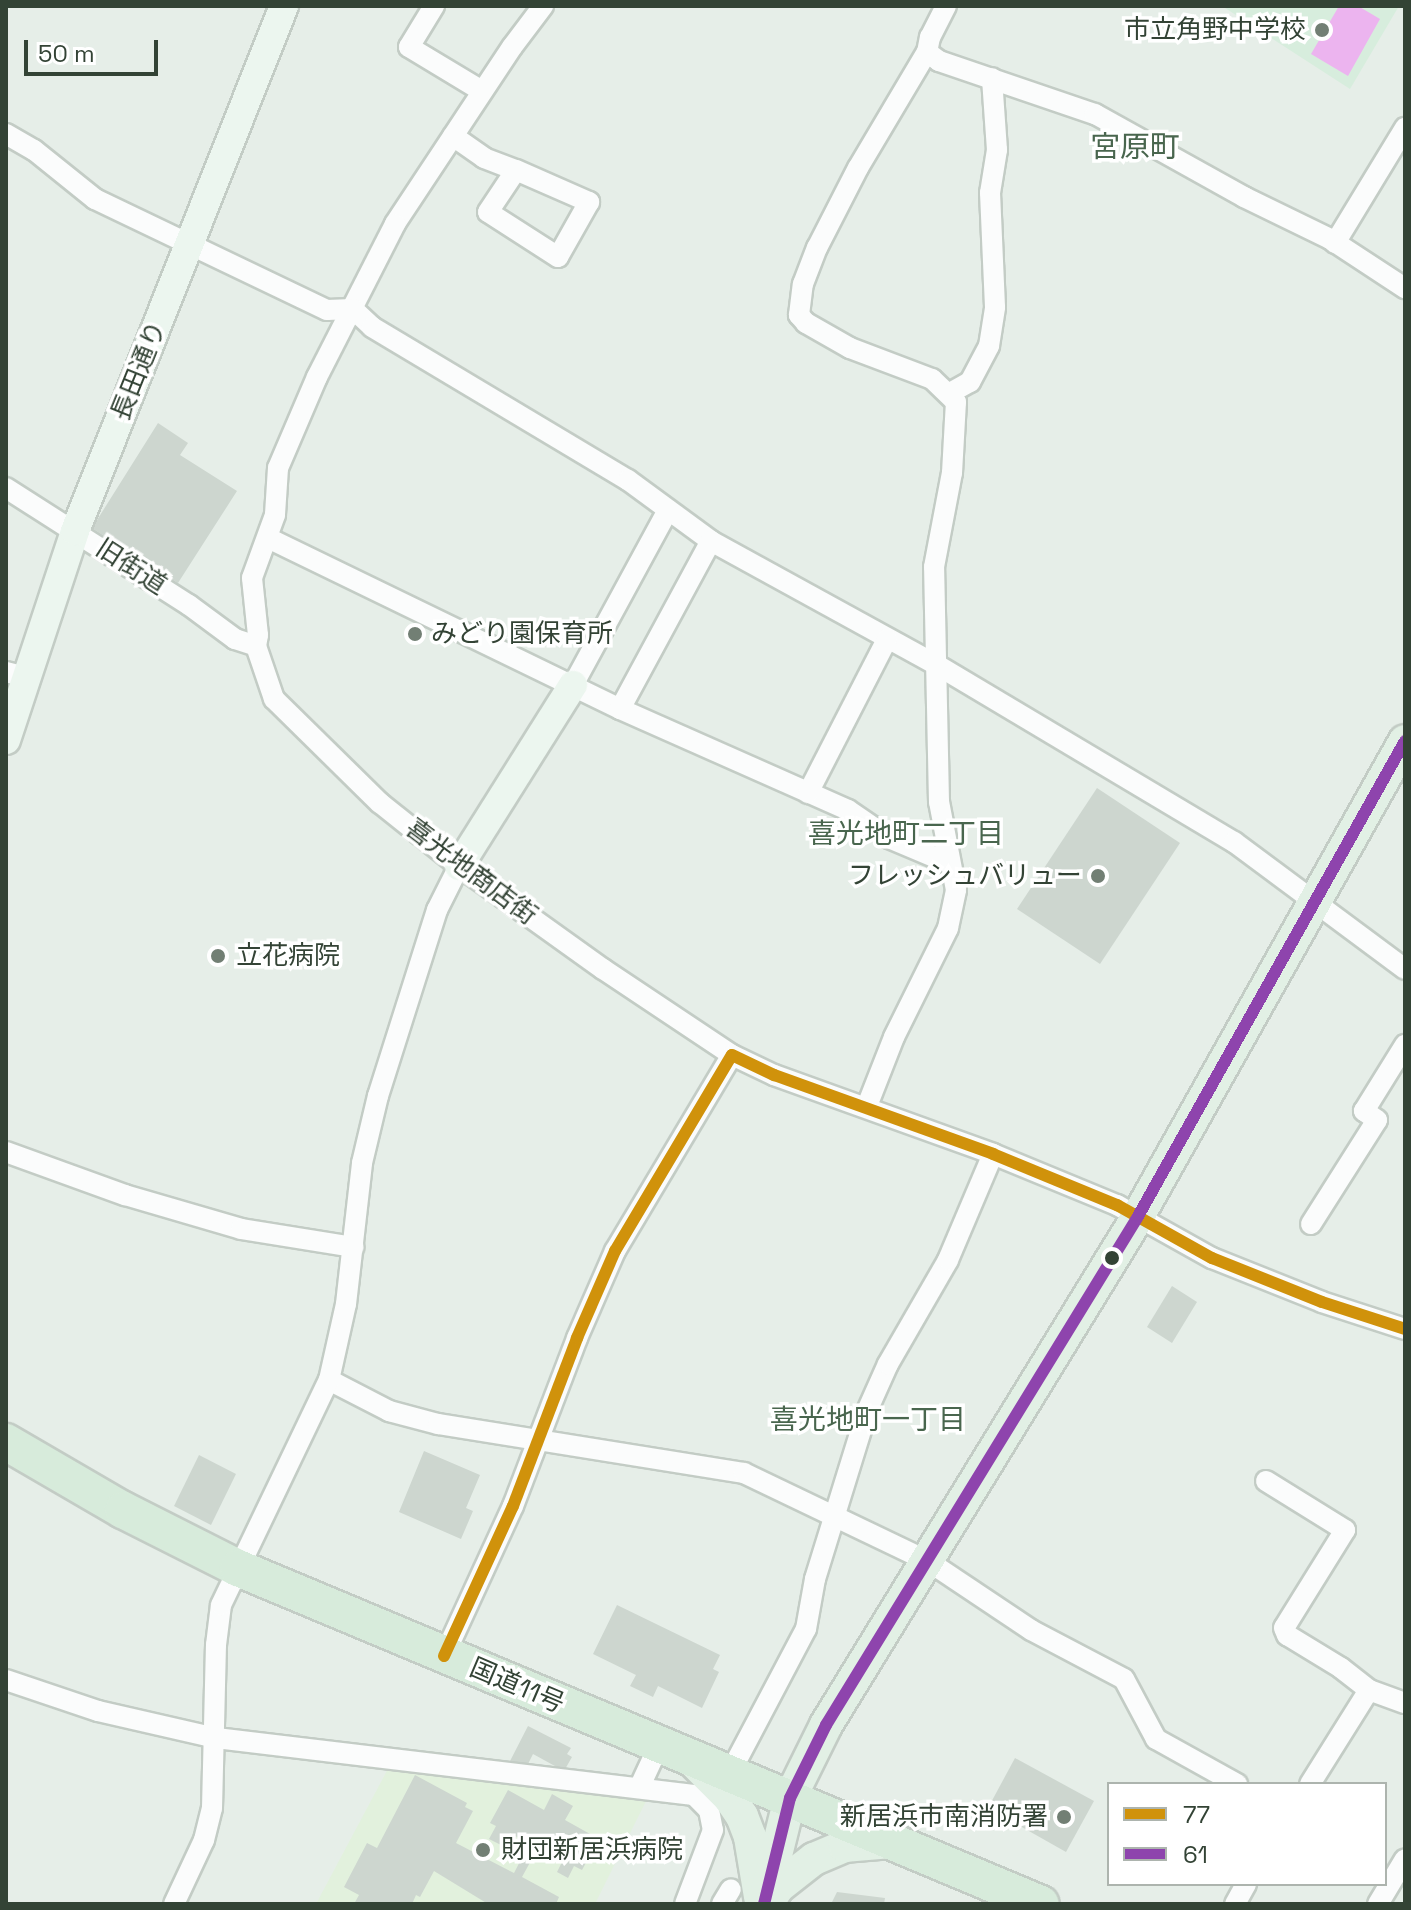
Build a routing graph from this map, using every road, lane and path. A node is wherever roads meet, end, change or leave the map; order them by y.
1 (284, 6) edge
2 (434, 6) edge
3 (543, 6) edge
4 (946, 6) edge
5 (927, 52) junction
6 (992, 78) junction
7 (482, 91) junction
8 (1405, 128) edge
9 (6, 134) edge
10 (453, 136) junction
11 (516, 170) junction
12 (1335, 243) junction
13 (190, 244) junction
14 (1405, 288) edge
15 (353, 309) junction
16 (950, 393) junction
17 (6, 488) edge
18 (668, 510) junction
19 (75, 531) junction
20 (268, 538) junction
21 (711, 541) junction
22 (887, 639) junction
23 (256, 646) junction
24 (937, 665) junction
25 (16, 674) edge
26 (573, 685) junction
27 (620, 709) junction
28 (6, 740) edge
29 (1405, 741) edge
30 (808, 793) junction
31 (947, 853) junction
32 (459, 866) junction
33 (1316, 900) junction
34 (1405, 969) edge
35 (1405, 1045) edge
36 (732, 1055) junction
37 (867, 1106) junction
38 (6, 1152) edge
39 (993, 1154) junction
40 (1137, 1218) junction
41 (1311, 1224) dead end
42 (354, 1247) junction
43 (1405, 1329) edge
44 (329, 1380) junction
45 (540, 1438) junction
46 (6, 1442) edge
47 (1266, 1481) dead end
48 (836, 1515) junction
49 (928, 1561) junction
50 (238, 1568) junction
51 (444, 1656) junction
52 (6, 1680) edge
53 (1369, 1690) junction
54 (1405, 1703) edge
55 (216, 1738) junction
56 (673, 1750) junction
57 (731, 1771) junction
58 (1233, 1782) edge
59 (1311, 1782) edge
60 (640, 1786) junction
61 (790, 1798) junction
62 (893, 1842) junction
63 (1405, 1859) edge
64 (1245, 1886) edge
65 (174, 1904) edge
66 (685, 1904) edge
67 (764, 1904) edge
68 (1041, 1904) edge
69 (1235, 1904) edge
70 (1378, 1904) edge

1 - 13 street, 長田通り
2 - 7 street
3 - 7 street, 喜光地商店街
4 - 5 street
5 - 6 street
5 - 16 street
6 - 12 street
6 - 16 street
7 - 10 street, 喜光地商店街
8 - 12 street
9 - 13 street
10 - 11 street
10 - 15 street, 喜光地商店街
11 - 11 street
12 - 14 street
13 - 15 street
13 - 19 street, 長田通り
15 - 18 street
15 - 20 street, 喜光地商店街
16 - 24 street
17 - 19 street, 旧街道
18 - 21 street
18 - 26 street
19 - 23 street, 旧街道
19 - 25 street, 長田通り
20 - 23 street, 喜光地商店街
20 - 26 street
21 - 22 street
21 - 27 street
22 - 24 street
22 - 30 street
23 - 32 street, 喜光地商店街
24 - 31 street
24 - 33 street
25 - 28 street, 長田通り
26 - 27 street
26 - 32 street
27 - 30 street
29 - 33 main road
30 - 31 street
31 - 37 street
32 - 36 street, 喜光地商店街
32 - 42 street
33 - 34 street
33 - 40 main road
35 - 41 street
36 - 37 street
36 - 45 street
37 - 39 street
38 - 42 street
39 - 40 street
39 - 48 street
40 - 43 street
40 - 49 main road
42 - 44 street
44 - 45 street
44 - 50 street
45 - 48 street
45 - 51 street
46 - 50 highway, 国道11号
47 - 53 street
48 - 49 street
48 - 57 street
49 - 58 street
49 - 61 main road
50 - 51 highway, 国道11号
50 - 55 street
51 - 56 highway, 国道11号
52 - 55 street
53 - 54 street
53 - 59 street
55 - 60 street
55 - 65 street
56 - 57 highway, 国道11号
56 - 60 street
56 - 67 main road
57 - 61 highway, 国道11号
60 - 66 street
61 - 62 highway, 国道11号
61 - 67 main road
62 - 67 main road
62 - 68 highway, 国道11号
63 - 70 street
64 - 69 street

